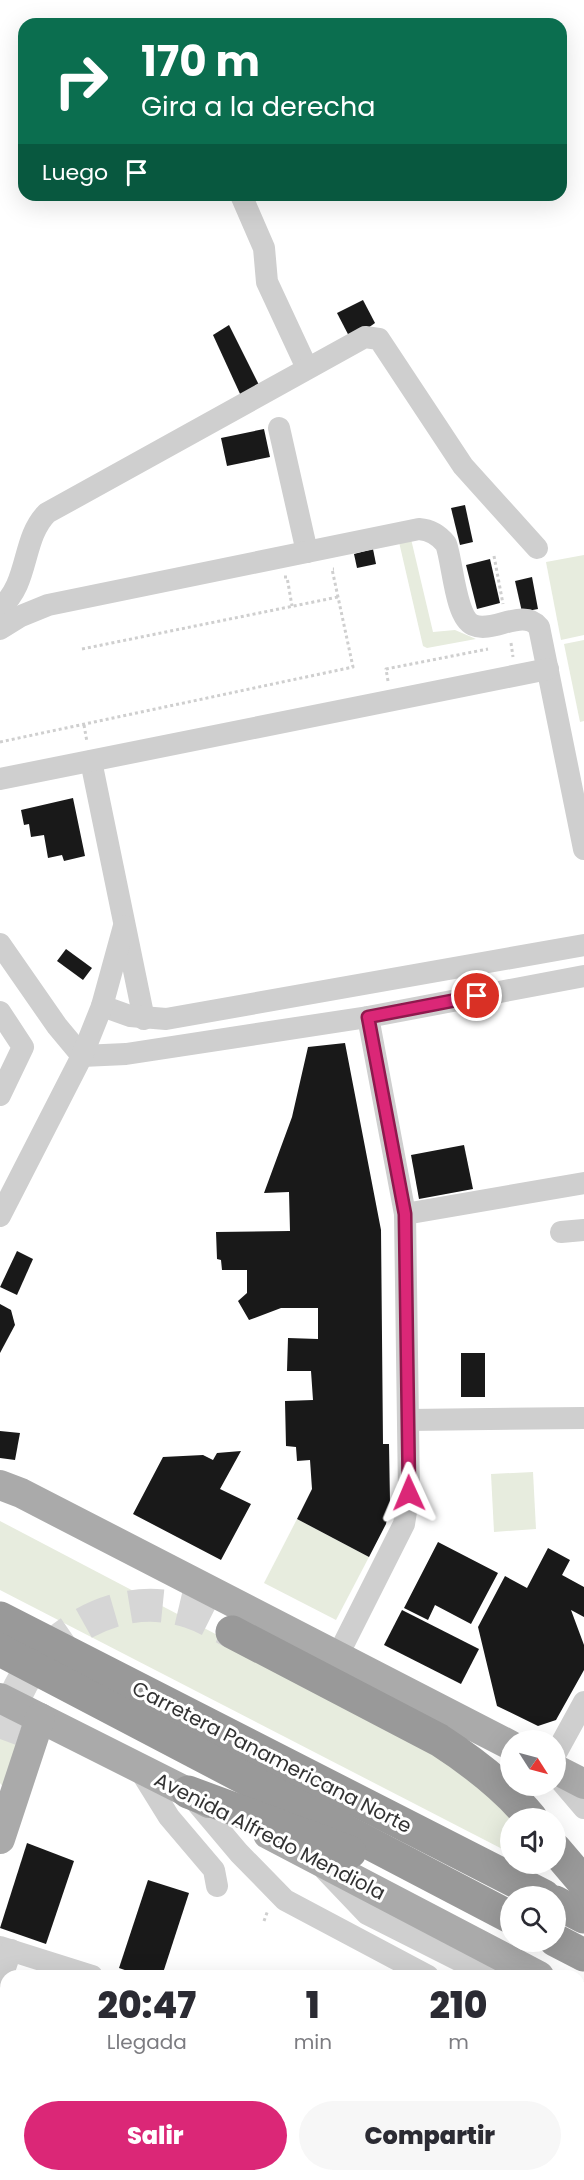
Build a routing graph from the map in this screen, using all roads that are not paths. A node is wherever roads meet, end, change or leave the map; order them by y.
1 (244, 201) edge
2 (307, 368) junction
3 (279, 428) dead end
4 (537, 548) dead end
5 (307, 552) junction
6 (0, 608) edge
7 (0, 629) edge
8 (548, 669) junction
9 (91, 761) junction
10 (0, 779) edge
11 (584, 849) edge
12 (124, 926) junction
13 (0, 944) edge
14 (584, 945) edge
15 (584, 976) edge
16 (102, 1006) junction
17 (0, 1012) edge
18 (368, 1017) junction
19 (144, 1019) junction
20 (82, 1056) junction
21 (0, 1095) edge
22 (584, 1183) edge
23 (405, 1214) junction
24 (0, 1216) edge
25 (584, 1230) edge
26 (561, 1232) dead end
27 (584, 1418) edge
28 (408, 1420) junction
29 (0, 1485) edge
30 (0, 1618) edge
31 (231, 1632) tunnel mouth
32 (0, 1650) edge
33 (338, 1655) junction
34 (0, 1698) edge
35 (584, 1702) edge
36 (40, 1718) junction
37 (566, 1735) edge
38 (500, 1740) edge
39 (138, 1767) junction
40 (566, 1776) edge
41 (584, 1784) edge
42 (566, 1785) edge
43 (189, 1792) junction
44 (522, 1808) edge
45 (584, 1808) edge
46 (3, 1817) edge
47 (315, 1858) junction
48 (566, 1862) edge
49 (425, 1873) junction
50 (584, 1883) edge
51 (216, 1886) dead end
52 (524, 1886) edge
53 (566, 1908) edge
54 (500, 1912) edge
55 (584, 1917) edge
56 (566, 1946) edge
57 (13, 1951) edge
58 (584, 1955) edge
59 (4, 1970) edge
60 (73, 1970) edge
61 (417, 1970) edge
62 (478, 1970) edge
63 (528, 1970) edge

1 - 2 street
2 - 4 street
2 - 6 street
3 - 5 street
5 - 7 street
5 - 8 street
8 - 9 street
8 - 11 street
9 - 10 street
9 - 12 street
12 - 16 street
12 - 19 street
13 - 20 street
14 - 19 street
15 - 18 street
16 - 19 street
16 - 20 street
17 - 21 street
18 - 20 street
18 - 23 street
20 - 24 street
22 - 23 street
23 - 28 street
25 - 26 street
27 - 28 street
28 - 33 street
29 - 33 main road
30 - 52 highway, Carretera Panamericana Norte
31 - 44 highway
32 - 49 highway, Carretera Panamericana Norte
33 - 38 main road
34 - 36 main road, Avenida Alfredo Mendiola
35 - 37 street
36 - 39 main road, Avenida Alfredo Mendiola
36 - 46 main road
39 - 43 main road, Avenida Alfredo Mendiola
39 - 51 street
40 - 41 main road
42 - 45 street
43 - 47 main road, Avenida Alfredo Mendiola
43 - 49 highway
43 - 61 street
47 - 62 street
47 - 63 main road, Avenida Alfredo Mendiola
48 - 50 highway
49 - 54 highway, Carretera Panamericana Norte
53 - 55 highway
56 - 58 highway
57 - 59 street
57 - 60 street

